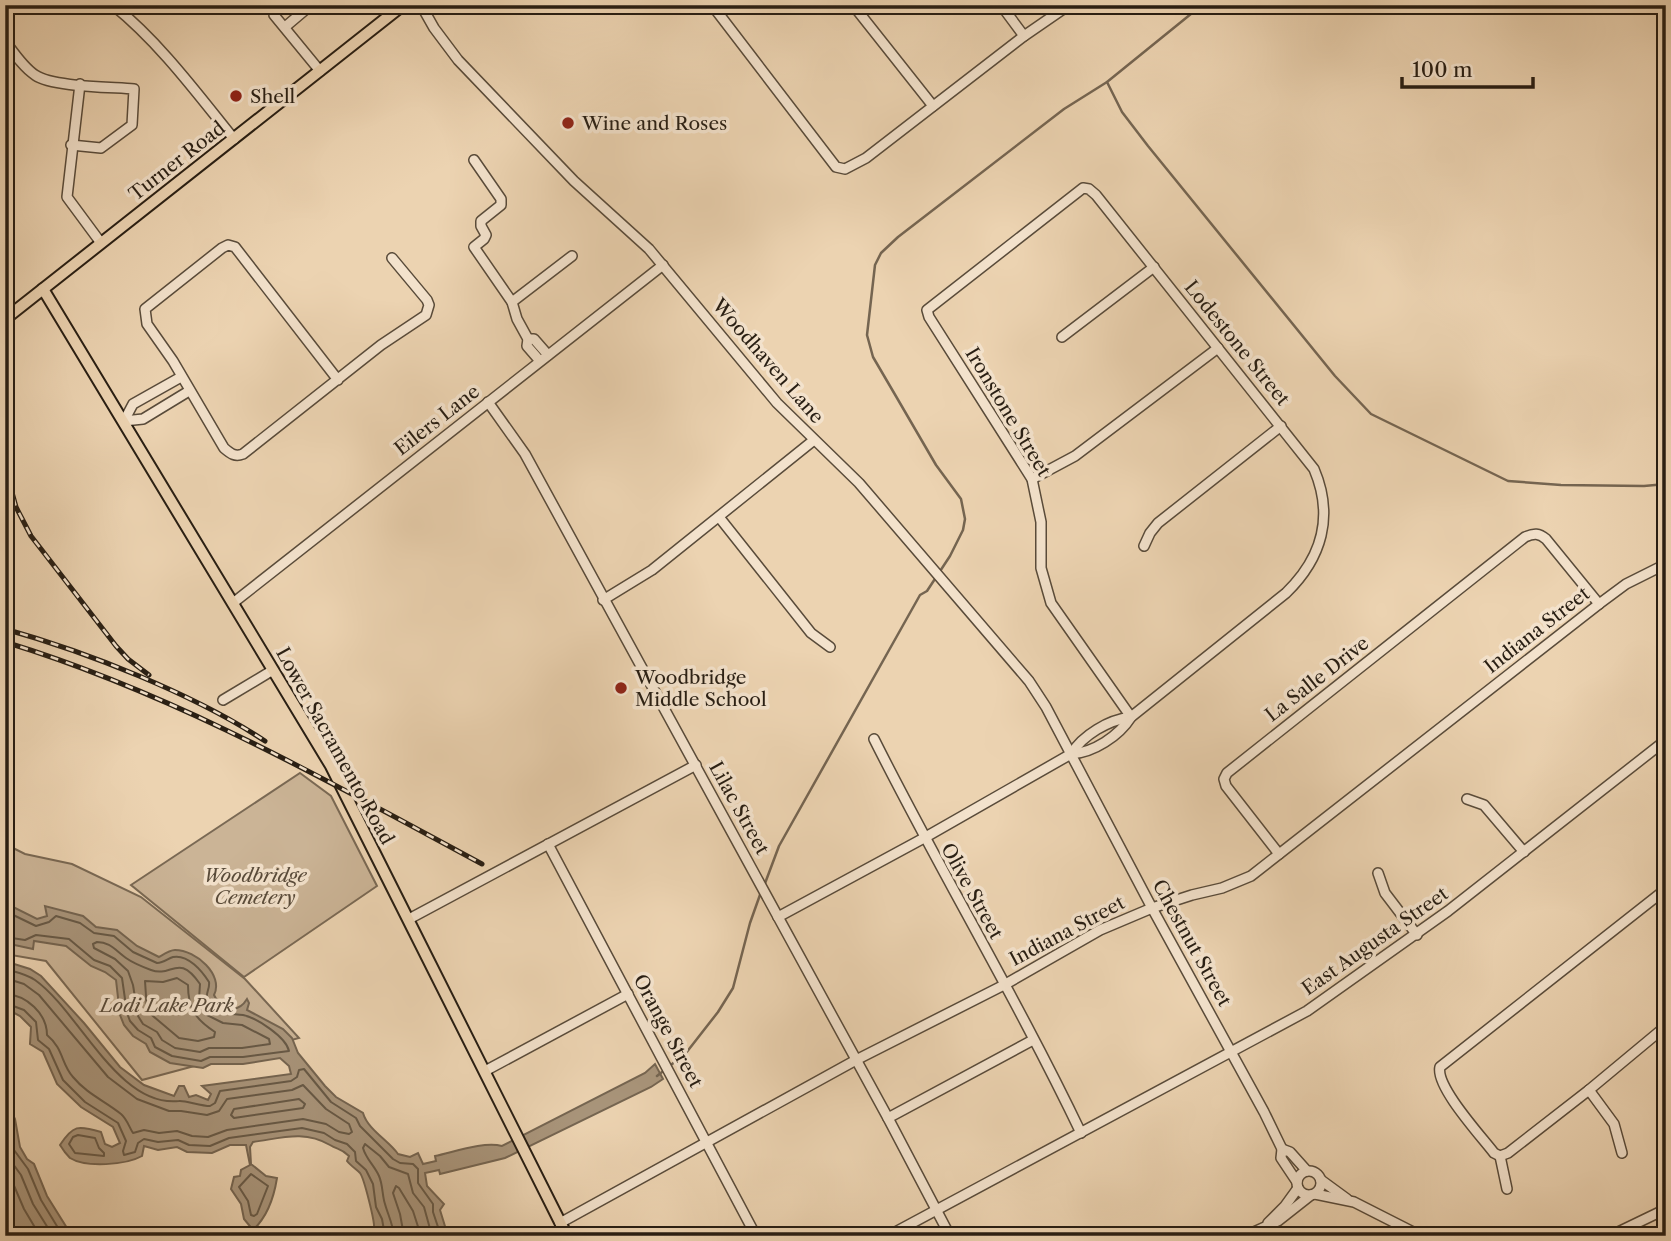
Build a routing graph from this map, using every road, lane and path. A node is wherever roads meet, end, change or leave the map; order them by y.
1 (311, 5) edge
2 (403, 5) edge
3 (421, 5) edge
4 (712, 5) edge
5 (853, 5) edge
6 (1001, 5) edge
7 (1069, 5) edge
8 (118, 7) edge
9 (274, 15) dead end
10 (285, 27) junction
11 (1024, 36) junction
12 (5, 41) edge
13 (320, 71) junction
14 (80, 84) junction
15 (933, 106) junction
16 (234, 139) junction
17 (71, 145) junction
18 (474, 160) dead end
19 (101, 243) junction
20 (572, 256) dead end
21 (391, 258) dead end
22 (663, 265) junction
23 (1154, 267) junction
24 (43, 289) junction
25 (512, 302) junction
26 (928, 313) joint
27 (5, 319) edge
28 (1062, 337) dead end
29 (1218, 348) junction
30 (544, 358) junction
31 (181, 377) junction
32 (338, 380) junction
33 (189, 391) junction
34 (488, 402) junction
35 (124, 421) junction
36 (1281, 426) junction
37 (814, 440) junction
38 (1032, 479) junction
39 (719, 517) junction
40 (1144, 545) dead end
41 (1666, 564) edge
42 (603, 600) junction
43 (233, 603) junction
44 (1599, 604) junction
45 (830, 647) dead end
46 (274, 670) junction
47 (223, 700) dead end
48 (1131, 717) junction
49 (874, 738) dead end
50 (1666, 740) edge
51 (1071, 754) junction
52 (696, 765) junction
53 (1467, 800) dead end
54 (924, 838) junction
55 (548, 844) junction
56 (1524, 852) junction
57 (1279, 854) junction
58 (1378, 873) dead end
59 (1666, 889) edge
60 (1152, 908) junction
61 (778, 917) junction
62 (408, 919) junction
63 (1417, 935) junction
64 (1004, 985) junction
65 (628, 994) junction
66 (1666, 1026) edge
67 (1034, 1040) junction
68 (1232, 1051) junction
69 (856, 1060) junction
70 (485, 1072) junction
71 (1589, 1090) junction
72 (888, 1118) junction
73 (1081, 1133) junction
74 (708, 1142) junction
75 (1282, 1149) junction
76 (1622, 1153) dead end
77 (1500, 1156) junction
78 (1307, 1171) junction
79 (1321, 1180) junction
80 (1298, 1185) junction
81 (1507, 1189) dead end
82 (1313, 1195) junction
83 (1347, 1199) junction
84 (936, 1209) junction
85 (1666, 1209) edge
86 (560, 1223) junction
87 (1267, 1224) junction
88 (567, 1236) edge
89 (756, 1236) edge
90 (888, 1236) edge
91 (950, 1236) edge
92 (1245, 1236) edge
93 (1421, 1236) edge
94 (1610, 1236) edge

1 - 10 street
2 - 13 main road, Turner Road
3 - 22 street, Woodhaven Lane
4 - 15 street
5 - 15 street
6 - 11 street
7 - 11 street
8 - 16 street
9 - 10 street
10 - 13 street
11 - 15 street
12 - 14 street
13 - 16 main road, Turner Road
14 - 17 street
14 - 17 street
16 - 19 main road, Turner Road
17 - 19 street
18 - 25 street
19 - 24 main road, Turner Road
20 - 25 street
21 - 32 street
22 - 30 street, Eilers Lane
22 - 37 street, Woodhaven Lane
23 - 26 street, Lodestone Street
23 - 28 street
23 - 29 street, Lodestone Street
24 - 27 main road, Turner Road
24 - 35 main road, Lower Sacramento Road
25 - 30 street
26 - 38 street, Ironstone Street
29 - 36 street, Lodestone Street
29 - 38 street
30 - 34 street, Eilers Lane
31 - 32 street
31 - 33 street
31 - 35 street
32 - 33 street
33 - 35 street
34 - 42 street, Lilac Street
34 - 43 street, Eilers Lane
35 - 43 main road, Lower Sacramento Road
36 - 40 street
36 - 48 street, Lodestone Street
37 - 39 street
37 - 51 street, Woodhaven Lane
38 - 48 street, Ironstone Street
39 - 42 street
39 - 45 street
41 - 44 street, Indiana Street
42 - 52 street, Lilac Street
43 - 46 main road, Lower Sacramento Road
44 - 57 street, Indiana Street
44 - 57 street, La Salle Drive
46 - 47 street
46 - 62 main road, Lower Sacramento Road
48 - 51 street, Lodestone Street
49 - 54 street, Olive Street
50 - 56 street, East Augusta Street
51 - 54 street, Lodestone Street
51 - 60 street, Chestnut Street
52 - 55 street
52 - 61 street, Lilac Street
53 - 56 street
54 - 61 street, Lodestone Street
54 - 64 street, Olive Street
55 - 62 street
55 - 65 street, Orange Street
56 - 63 street, East Augusta Street
57 - 60 street, Indiana Street
58 - 63 street
59 - 77 street
60 - 64 street, Indiana Street
60 - 68 street, Chestnut Street
61 - 69 street, Lilac Street
62 - 70 main road, Lower Sacramento Road
63 - 68 street, East Augusta Street
64 - 67 street, Olive Street
64 - 69 street, Indiana Street
65 - 70 street
65 - 74 street, Orange Street
66 - 71 street
67 - 72 street
67 - 73 street, Olive Street
68 - 73 street, East Augusta Street
68 - 75 street, Chestnut Street
69 - 72 street, Lilac Street
69 - 74 street, Indiana Street
70 - 86 main road, Lower Sacramento Road
71 - 76 street
71 - 77 street
72 - 84 street, Lilac Street
73 - 84 street, East Augusta Street
74 - 86 street, Indiana Street
74 - 89 street, Orange Street
75 - 78 street, Chestnut Street
75 - 80 street, Chestnut Street
77 - 81 street
78 - 79 street
78 - 80 street
79 - 82 street
79 - 83 street
80 - 82 street
80 - 87 street
82 - 83 street
82 - 87 street
83 - 93 street
84 - 90 street, East Augusta Street
84 - 91 street, Lilac Street
85 - 94 street
86 - 88 main road, Lower Sacramento Road
87 - 92 street

